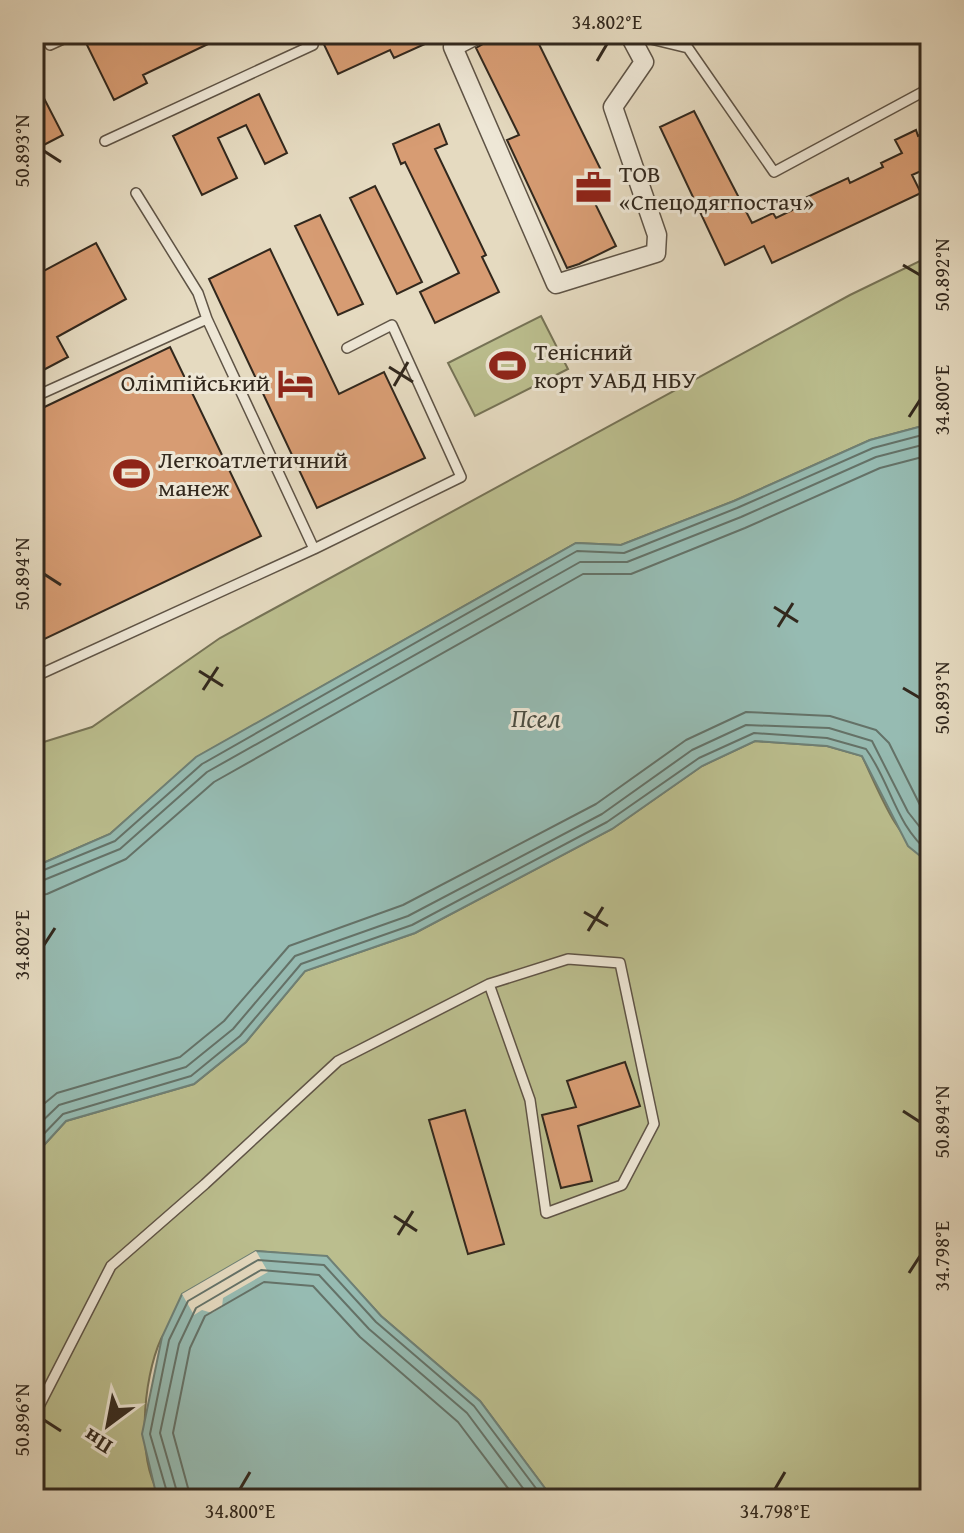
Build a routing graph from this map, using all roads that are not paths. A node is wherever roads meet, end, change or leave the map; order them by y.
1 (74, 34) edge
2 (478, 34) edge
3 (629, 34) edge
4 (50, 45) dead end
5 (313, 45) dead end
6 (930, 88) edge
7 (105, 141) dead end
8 (136, 193) dead end
9 (207, 319) junction
10 (347, 348) dead end
11 (34, 397) edge
12 (314, 549) junction
13 (34, 677) edge
14 (489, 984) junction
15 (34, 1416) edge

1 - 4 lane
2 - 3 street
3 - 6 lane
5 - 7 lane
8 - 9 lane
9 - 11 lane
9 - 12 lane
10 - 12 lane
12 - 13 lane
14 - 14 lane
14 - 15 lane

